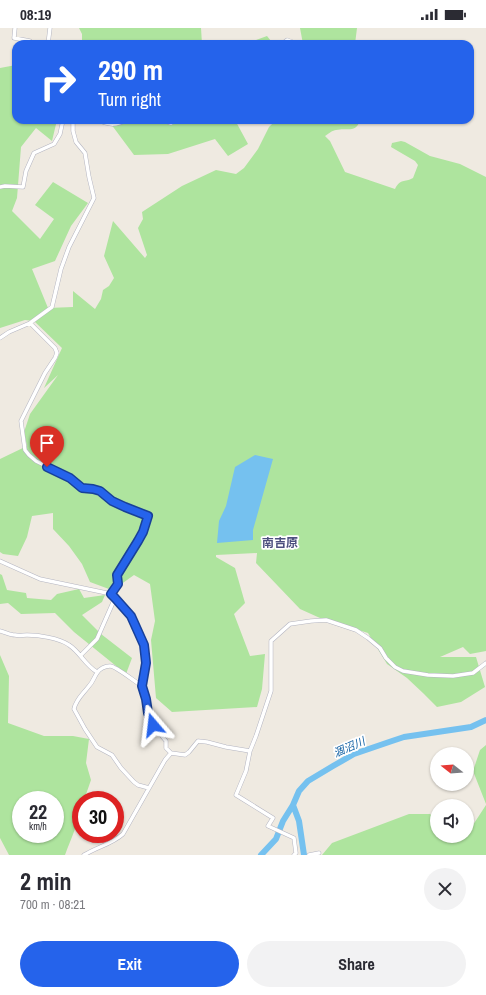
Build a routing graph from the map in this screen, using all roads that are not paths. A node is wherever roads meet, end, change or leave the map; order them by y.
1 (15, 28) edge
2 (50, 28) edge
3 (22, 40) edge
4 (48, 40) edge
5 (62, 124) edge
6 (72, 124) edge
7 (106, 124) edge
8 (118, 124) edge
9 (0, 187) edge
10 (30, 323) junction
11 (0, 338) edge
12 (0, 561) edge
13 (111, 594) junction
14 (115, 598) junction
15 (0, 631) edge
16 (81, 655) junction
17 (486, 663) edge
18 (97, 672) junction
19 (142, 686) junction
20 (250, 751) junction
21 (171, 753) junction
22 (149, 788) junction
23 (295, 854) edge
24 (318, 854) edge
25 (84, 855) edge
26 (301, 855) edge
27 (309, 855) edge

1 - 3 street
2 - 4 street
5 - 9 street
6 - 10 street
7 - 8 street
10 - 11 street
10 - 13 street
12 - 13 street
13 - 14 street
14 - 16 street
14 - 19 street
15 - 16 street
16 - 18 street
17 - 20 street
18 - 19 street
18 - 22 street
19 - 21 street
20 - 21 street
20 - 23 street
21 - 22 street
22 - 25 street
23 - 26 street
24 - 27 street

